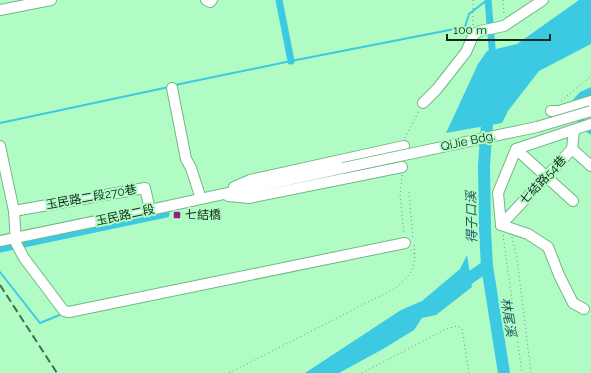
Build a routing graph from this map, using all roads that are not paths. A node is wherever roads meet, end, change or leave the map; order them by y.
1 (51, 0) edge
2 (206, 0) edge
3 (212, 0) edge
4 (543, 0) edge
5 (0, 10) edge
6 (172, 88) dead end
7 (591, 101) edge
8 (422, 103) dead end
9 (551, 111) road end
10 (591, 111) edge
11 (591, 124) edge
12 (574, 130) junction
13 (0, 146) edge
14 (404, 146) dead end
15 (516, 149) junction
16 (572, 149) junction
17 (591, 166) edge
18 (402, 167) dead end
19 (343, 168) joint
20 (546, 177) junction
21 (218, 195) junction
22 (200, 199) junction
23 (573, 201) dead end
24 (150, 210) junction
25 (14, 211) junction
26 (506, 227) junction
27 (16, 237) junction
28 (0, 240) edge
29 (405, 242) road end
30 (584, 309) dead end

1 - 5 street
2 - 3 street
4 - 8 street
6 - 22 street
7 - 9 street
10 - 19 street, QiJie Bdg., bridge
11 - 12 street
12 - 15 street
12 - 16 street, 七結路54巷
13 - 25 street
14 - 21 street
15 - 20 street
15 - 26 street
16 - 17 street
16 - 20 street, 七結路54巷
18 - 21 street
19 - 21 street, 玉民路二段
20 - 23 street
20 - 26 street, 七結路54巷
21 - 22 street, 玉民路二段
22 - 24 street, 玉民路二段
24 - 25 street, 玉民路二段270巷
24 - 27 street, 玉民路二段
25 - 27 street
26 - 30 street
27 - 28 street, 玉民路二段
27 - 29 street

